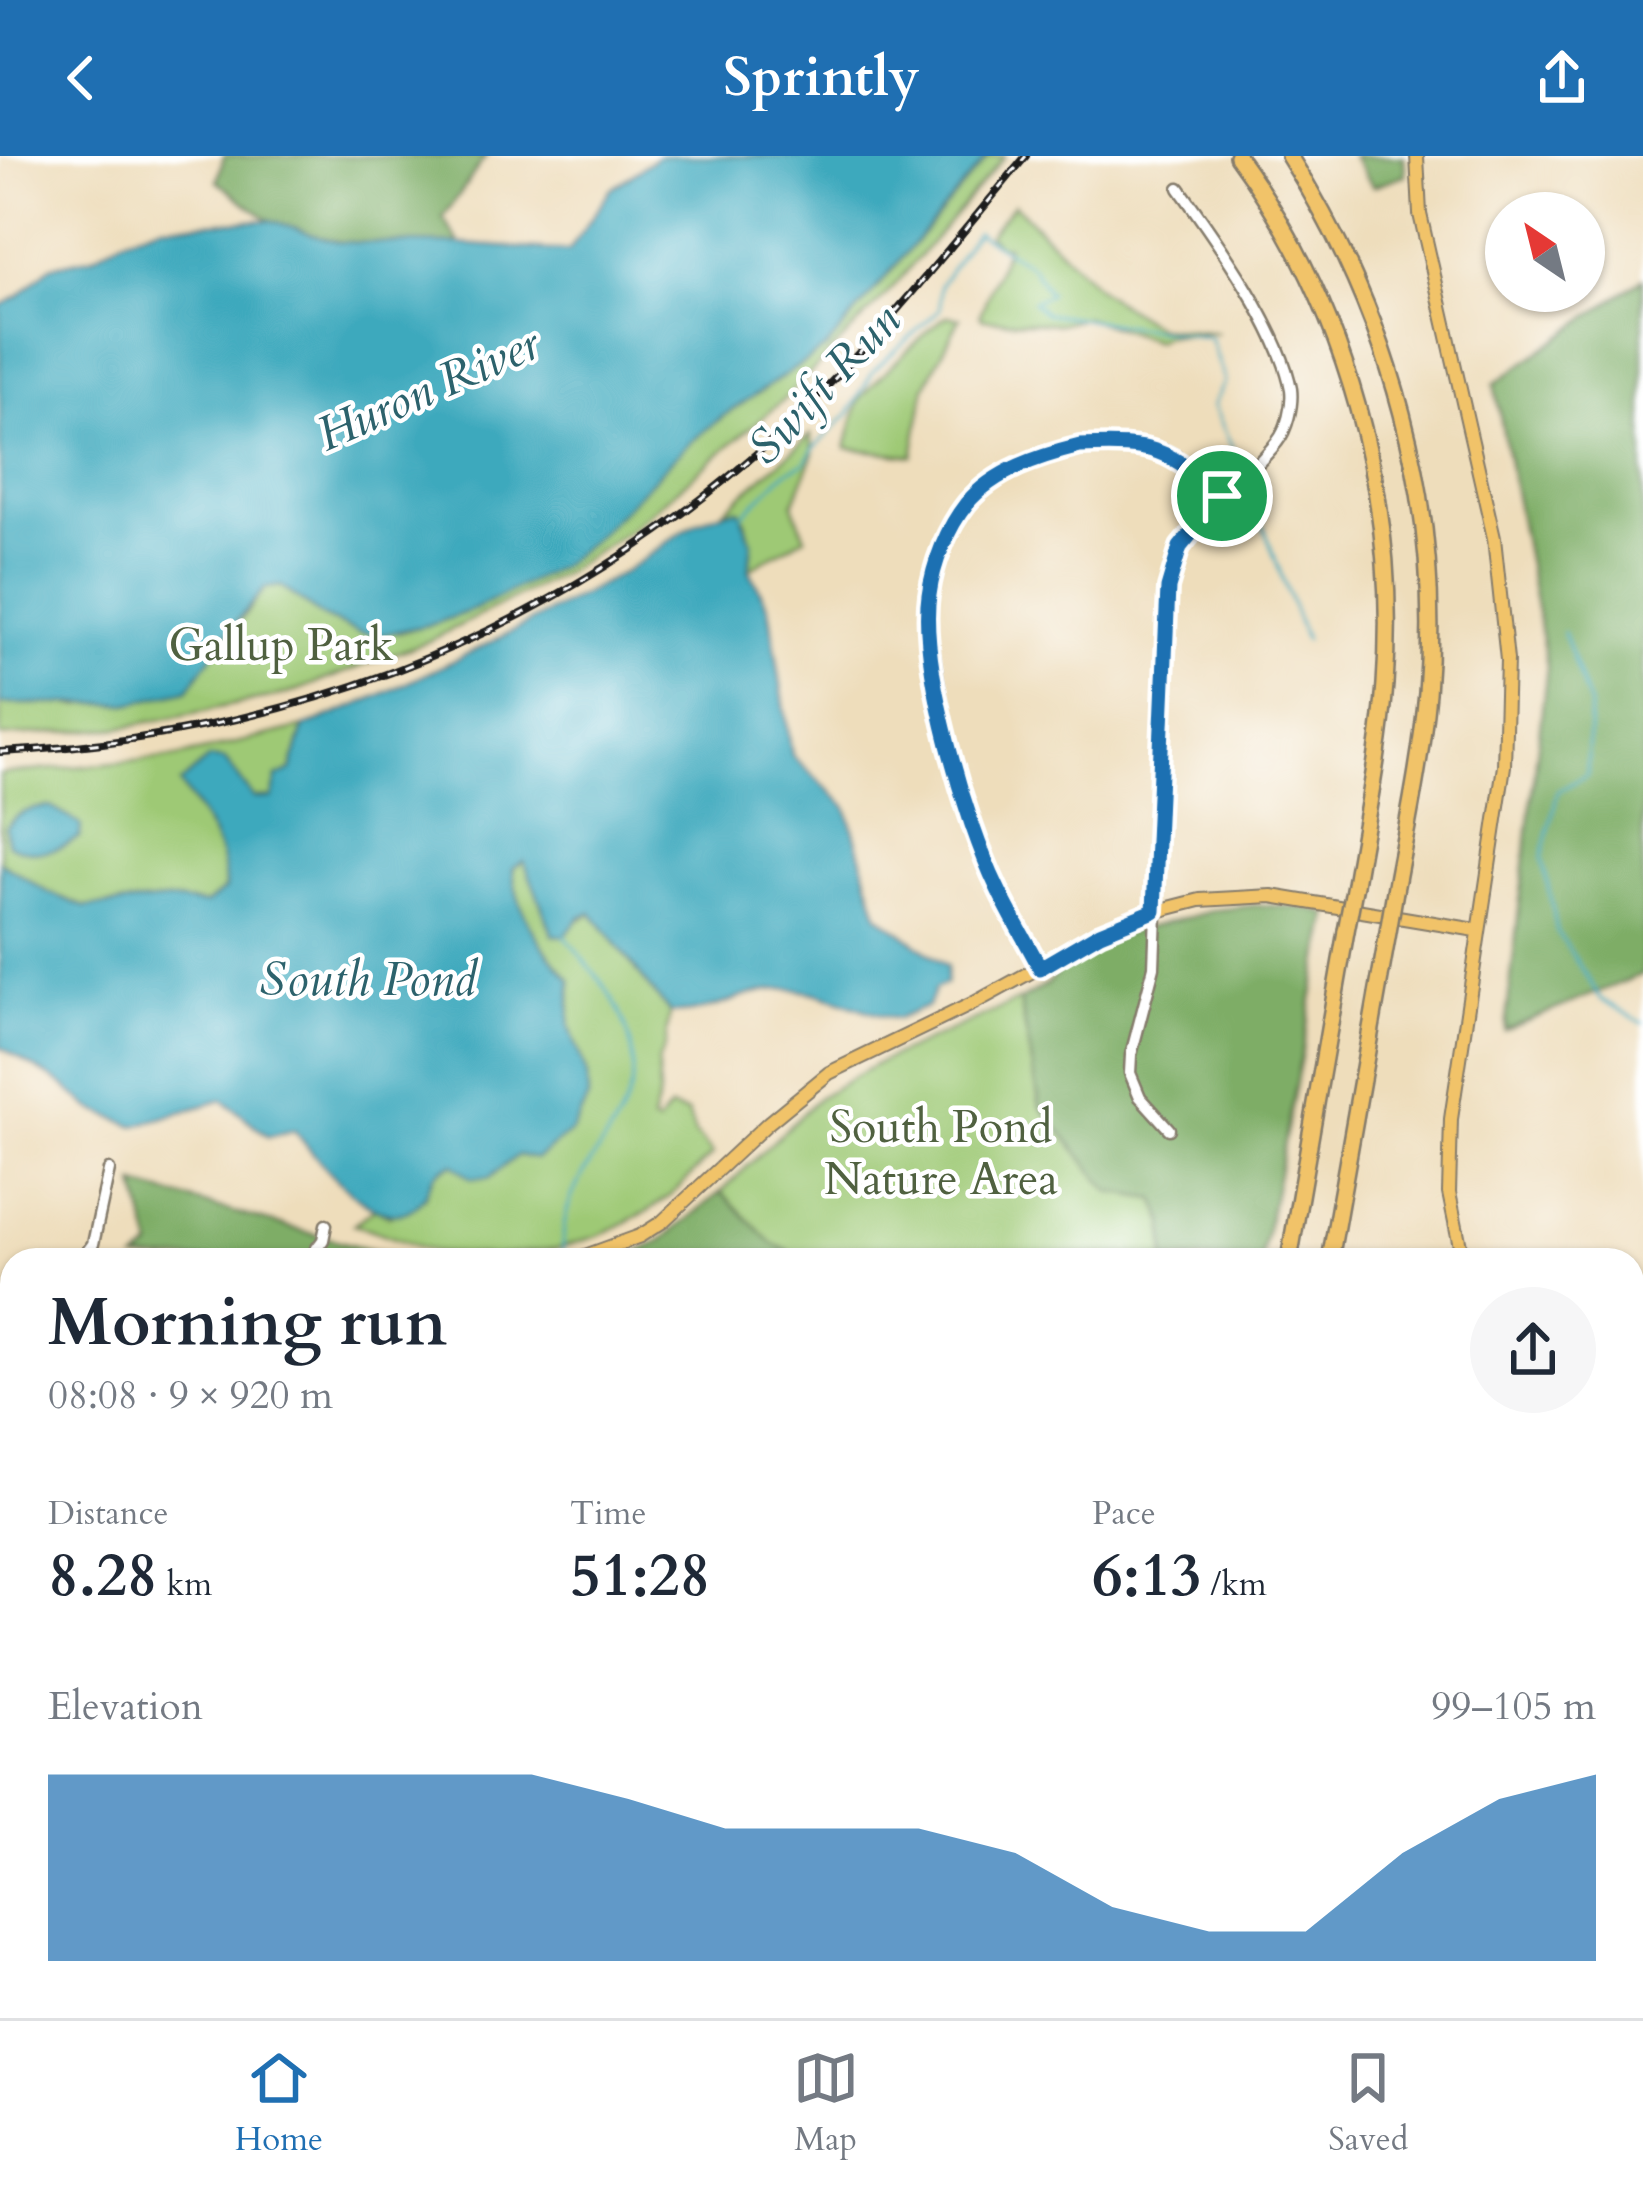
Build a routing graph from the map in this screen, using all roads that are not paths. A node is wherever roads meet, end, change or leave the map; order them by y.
1 (1237, 156) edge
2 (1288, 156) edge
3 (1417, 156) edge
4 (1178, 188) dead end
5 (1222, 496) junction
6 (1154, 911) junction
7 (1477, 930) junction
8 (1040, 968) junction
9 (1169, 1129) dead end
10 (109, 1170) dead end
11 (326, 1225) dead end
12 (90, 1248) edge
13 (317, 1248) edge
14 (607, 1248) edge
15 (1290, 1248) edge
16 (1332, 1248) edge
17 (1460, 1248) edge

1 - 15 highway, bridge
2 - 16 highway, bridge
3 - 7 main road
4 - 5 street
5 - 6 street
5 - 8 street
6 - 7 main road
6 - 8 main road
6 - 9 street
7 - 17 main road
8 - 14 main road
10 - 12 street
11 - 13 street

